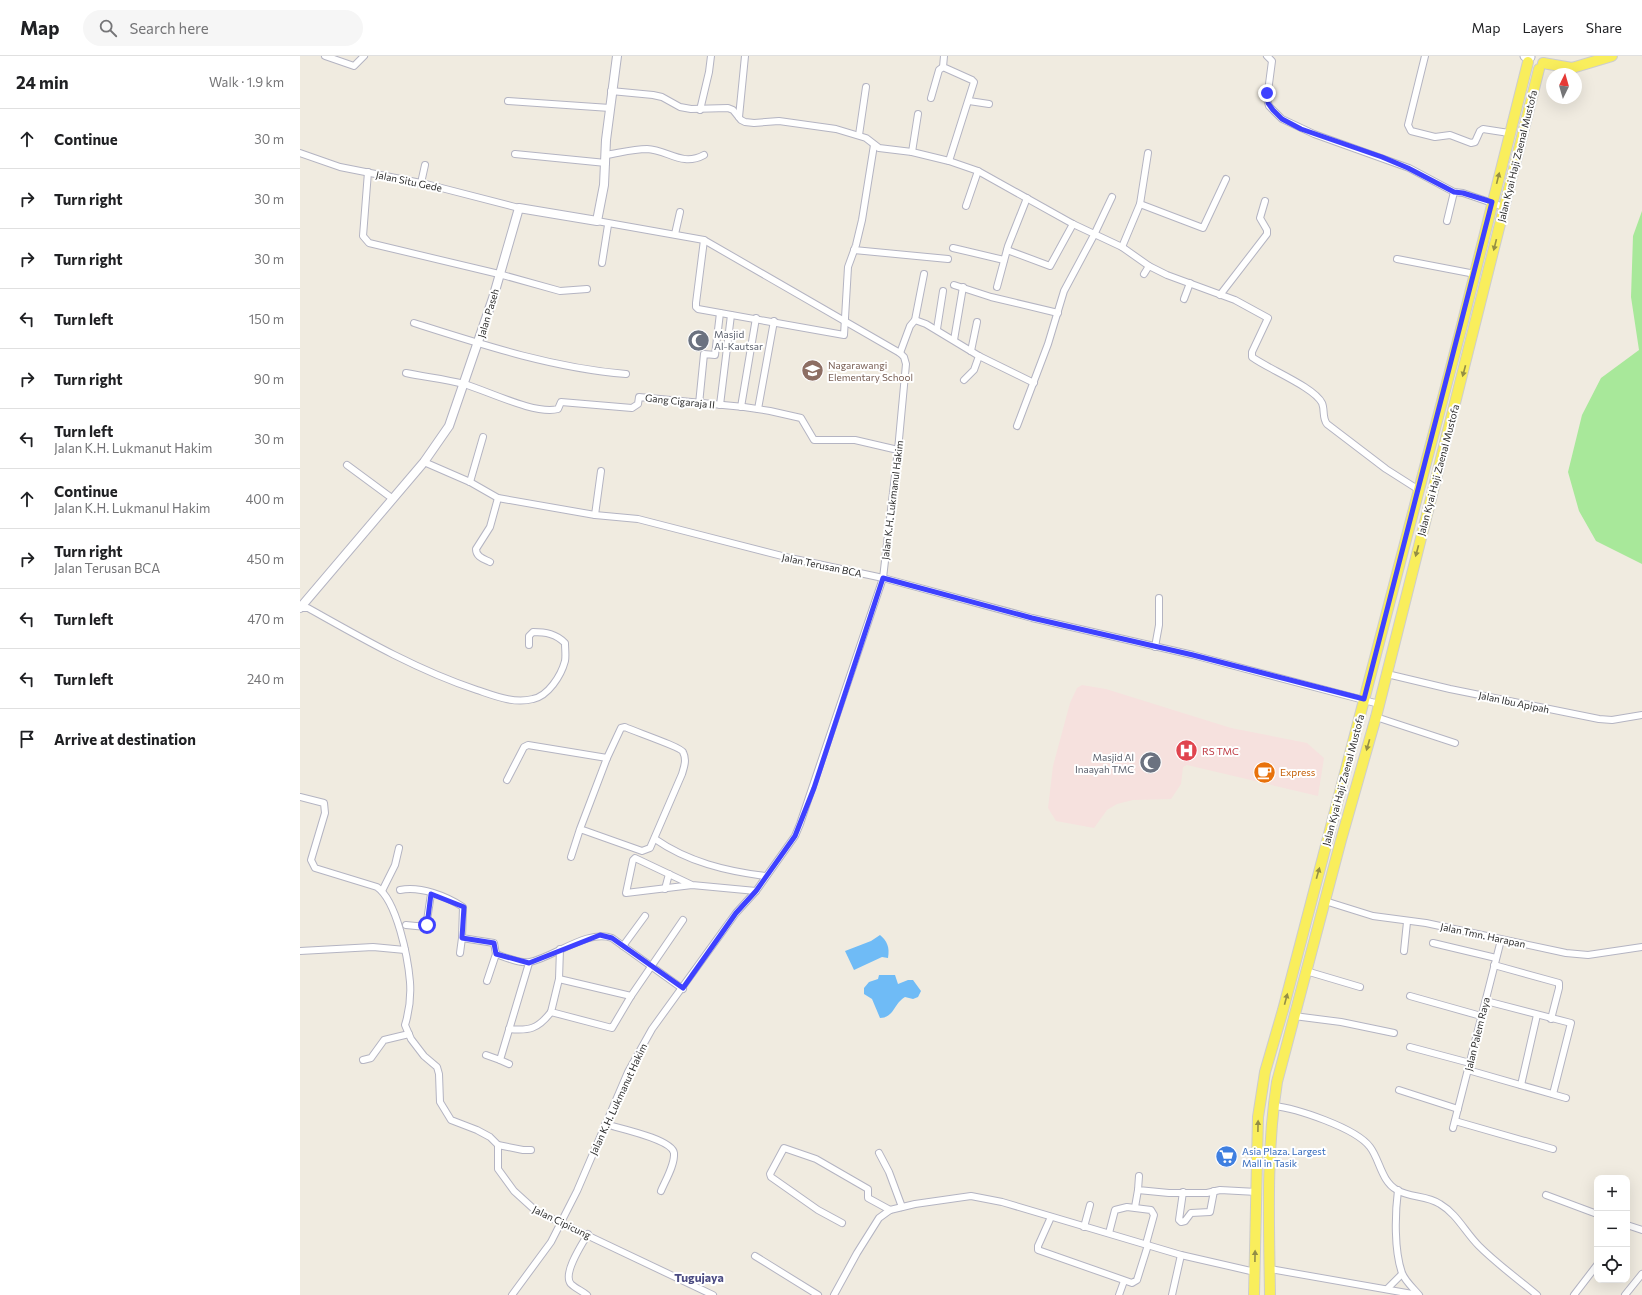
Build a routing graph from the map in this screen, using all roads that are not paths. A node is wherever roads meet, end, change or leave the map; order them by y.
1 (325, 56) edge
2 (364, 56) edge
3 (617, 56) edge
4 (710, 56) edge
5 (745, 56) edge
6 (944, 56) edge
7 (1267, 56) edge
8 (1424, 56) edge
9 (1612, 56) edge
10 (1534, 60) edge
11 (943, 67) junction
12 (866, 88) dead end
13 (611, 91) junction
14 (931, 98) dead end
15 (508, 101) dead end
16 (969, 101) junction
17 (989, 104) dead end
18 (610, 108) junction
19 (700, 110) junction
20 (918, 114) dead end
21 (739, 117) junction
22 (1509, 133) junction
23 (859, 135) junction
24 (874, 145) junction
25 (912, 152) junction
26 (300, 153) edge
27 (1148, 153) dead end
28 (515, 154) dead end
29 (704, 155) dead end
30 (606, 159) junction
31 (949, 161) junction
32 (426, 165) dead end
33 (978, 171) junction
34 (368, 172) junction
35 (1226, 179) dead end
36 (421, 183) junction
37 (1454, 192) junction
38 (1112, 197) dead end
39 (1027, 198) junction
40 (1265, 201) dead end
41 (1492, 202) junction
42 (1140, 204) junction
43 (966, 206) dead end
44 (1504, 207) junction
45 (519, 208) junction
46 (680, 212) dead end
47 (597, 221) junction
48 (1447, 221) dead end
49 (1073, 224) junction
50 (608, 225) junction
51 (675, 234) junction
52 (1094, 235) junction
53 (704, 240) junction
54 (1122, 247) junction
55 (953, 248) dead end
56 (854, 250) junction
57 (1007, 250) junction
58 (948, 259) dead end
59 (1397, 259) dead end
60 (1004, 260) junction
61 (602, 263) dead end
62 (1149, 266) junction
63 (499, 274) junction
64 (924, 274) dead end
65 (1144, 274) dead end
66 (1475, 274) junction
67 (1190, 283) junction
68 (954, 285) dead end
69 (963, 287) junction
70 (998, 287) dead end
71 (587, 289) dead end
72 (943, 291) dead end
73 (1220, 294) junction
74 (1184, 299) dead end
75 (720, 313) junction
76 (1058, 313) junction
77 (731, 314) junction
78 (756, 318) junction
79 (915, 320) junction
80 (845, 321) junction
81 (774, 322) junction
82 (977, 322) dead end
83 (414, 323) dead end
84 (936, 329) junction
85 (1461, 330) junction
86 (1473, 333) junction
87 (954, 340) junction
88 (478, 344) junction
89 (971, 351) junction
90 (900, 353) junction
91 (979, 356) junction
92 (406, 373) dead end
93 (626, 374) dead end
94 (964, 380) dead end
95 (1034, 383) junction
96 (463, 384) junction
97 (699, 404) junction
98 (720, 405) junction
99 (741, 407) junction
100 (758, 409) junction
101 (1017, 426) dead end
102 (483, 436) dead end
103 (898, 450) junction
104 (1427, 455) junction
105 (1440, 461) junction
106 (424, 462) junction
107 (347, 465) dead end
108 (601, 471) dead end
109 (470, 482) junction
110 (1419, 490) junction
111 (498, 498) junction
112 (393, 499) junction
113 (595, 515) junction
114 (490, 562) dead end
115 (883, 578) junction
116 (1392, 592) junction
117 (1405, 596) junction
118 (1159, 598) dead end
119 (303, 605) edge
120 (529, 645) dead end
121 (1155, 647) junction
122 (1387, 674) junction
123 (1364, 699) junction
124 (1379, 704) junction
125 (1642, 716) edge
126 (1376, 717) junction
127 (1455, 743) dead end
128 (607, 758) junction
129 (507, 780) dead end
130 (300, 797) edge
131 (580, 829) junction
132 (1328, 836) junction
133 (655, 839) junction
134 (1341, 840) junction
135 (399, 848) dead end
136 (571, 857) dead end
137 (669, 874) junction
138 (765, 876) junction
139 (692, 885) junction
140 (665, 889) junction
141 (400, 890) dead end
142 (383, 891) junction
143 (756, 891) junction
144 (431, 894) junction
145 (1325, 901) junction
146 (1309, 910) junction
147 (1321, 914) junction
148 (645, 916) dead end
149 (683, 920) dead end
150 (1407, 922) junction
151 (406, 925) dead end
152 (462, 938) junction
153 (1501, 940) junction
154 (1433, 943) dead end
155 (623, 946) junction
156 (1642, 947) edge
157 (560, 949) junction
158 (405, 950) junction
159 (300, 951) edge
160 (1404, 951) dead end
161 (460, 953) dead end
162 (496, 954) junction
163 (1496, 958) junction
164 (529, 963) junction
165 (700, 963) joint
166 (1494, 965) junction
167 (652, 967) junction
168 (1306, 971) junction
169 (559, 979) junction
170 (487, 982) dead end
171 (1360, 987) dead end
172 (683, 988) junction
173 (631, 996) junction
174 (1410, 996) dead end
175 (1486, 1001) junction
176 (551, 1012) junction
177 (1537, 1015) junction
178 (1294, 1016) junction
179 (1482, 1016) junction
180 (1551, 1019) junction
181 (509, 1029) junction
182 (1394, 1033) dead end
183 (409, 1034) junction
184 (1410, 1047) dead end
185 (486, 1055) dead end
186 (1270, 1057) junction
187 (363, 1060) dead end
188 (500, 1060) junction
189 (1282, 1063) junction
190 (1470, 1063) junction
191 (509, 1064) dead end
192 (1468, 1070) junction
193 (1521, 1085) junction
194 (1399, 1090) dead end
195 (1553, 1094) junction
196 (1566, 1098) dead end
197 (1273, 1106) junction
198 (1458, 1109) junction
199 (605, 1124) junction
200 (498, 1145) junction
201 (1553, 1149) dead end
202 (531, 1150) dead end
203 (879, 1153) dead end
204 (1139, 1176) dead end
205 (1256, 1179) junction
206 (1270, 1182) junction
207 (1138, 1190) junction
208 (1398, 1190) junction
209 (661, 1191) dead end
210 (1214, 1191) junction
211 (1183, 1192) junction
212 (1257, 1192) junction
213 (1546, 1195) dead end
214 (1090, 1205) dead end
215 (902, 1207) junction
216 (1135, 1207) junction
217 (890, 1210) junction
218 (1594, 1213) edge
219 (1052, 1217) junction
220 (561, 1223) junction
221 (842, 1223) dead end
222 (1630, 1226) edge
223 (1084, 1227) junction
224 (1642, 1230) edge
225 (1109, 1233) junction
226 (588, 1234) junction
227 (1147, 1245) junction
228 (1181, 1255) junction
229 (755, 1256) dead end
230 (1270, 1269) junction
231 (1594, 1269) edge
232 (1255, 1272) junction
233 (1402, 1274) junction
234 (1642, 1274) edge
235 (1124, 1280) junction
236 (1388, 1289) junction
237 (512, 1295) edge
238 (586, 1295) edge
239 (713, 1295) edge
240 (818, 1295) edge
241 (834, 1295) edge
242 (1119, 1295) edge
243 (1172, 1295) edge
244 (1254, 1295) edge
245 (1270, 1295) edge
246 (1419, 1295) edge
247 (1537, 1295) edge
248 (1574, 1295) edge
249 (1625, 1295) edge

1 - 2 street
3 - 13 street
4 - 19 street
5 - 21 street
6 - 11 street
7 - 37 street
8 - 22 street
9 - 10 main road
10 - 22 main road, Jalan Kyai Haji Zaenal Mustofa
10 - 44 main road, Jalan Kyai Haji Zaenal Mustofa
11 - 14 street
11 - 16 street
12 - 23 street
13 - 18 street
13 - 19 street
15 - 18 street
16 - 17 street
16 - 31 street
18 - 30 street
19 - 21 street
20 - 25 street
21 - 23 street
41 -> 22 main road, Jalan Kyai Haji Zaenal Mustofa
23 - 24 street
24 - 25 street
24 - 56 street
25 - 31 street
26 - 34 street, Jalan Situ Gede
27 - 42 street
28 - 30 street
29 - 30 street
30 - 47 street
31 - 33 street
32 - 36 street
33 - 39 street
33 - 43 street
34 - 36 street, Jalan Situ Gede
34 - 63 street
35 - 42 street
36 - 45 street, Jalan Situ Gede
37 - 41 street
37 - 48 street
38 - 52 street
39 - 49 street
39 - 57 street
40 - 73 street
41 - 44 street
41 - 66 main road, Jalan Kyai Haji Zaenal Mustofa
42 - 54 street
44 -> 86 main road, Jalan Kyai Haji Zaenal Mustofa
45 - 47 street
45 - 63 street, Jalan Paseh
46 - 51 street
47 - 50 street
49 - 52 street
49 - 57 street
50 - 51 street
50 - 61 street
51 - 53 street
52 - 54 street
52 - 76 street
53 - 75 street
53 - 80 street
54 - 62 street
55 - 60 street
56 - 58 street
56 - 80 street
57 - 60 street
59 - 66 street
60 - 70 street
62 - 65 street
62 - 67 street
63 - 71 street
63 - 88 street, Jalan Paseh
64 - 79 street
66 - 85 main road, Jalan Kyai Haji Zaenal Mustofa
67 - 73 street
67 - 74 street
68 - 69 street
69 - 76 street
69 - 87 street
72 - 84 street
73 - 110 street
75 - 77 street
75 - 97 street
76 - 95 street
77 - 78 street
77 - 98 street
78 - 81 street
78 - 99 street
79 - 84 street
79 - 90 street
80 - 81 street
80 - 90 street
81 - 100 street
82 - 89 street
83 - 88 street
84 - 87 street
85 - 86 main road
85 - 104 main road, Jalan Kyai Haji Zaenal Mustofa
86 -> 105 main road, Jalan Kyai Haji Zaenal Mustofa
87 - 89 street
88 - 93 street
88 - 96 street, Jalan Paseh
89 - 91 street
90 - 103 street, Jalan K.H. Lukmanul Hakim
91 - 94 street
91 - 95 street
92 - 96 street
95 - 101 street
96 - 97 street, Gang Cigaraja II
96 - 106 street, Jalan Paseh
97 - 98 street, Gang Cigaraja II
98 - 99 street, Gang Cigaraja II
99 - 100 street, Gang Cigaraja II
100 - 103 street, Gang Cigaraja II
102 - 109 street
103 - 115 street, Jalan K.H. Lukmanul Hakim
104 - 105 main road
104 - 110 main road, Jalan Kyai Haji Zaenal Mustofa
105 -> 117 main road, Jalan Kyai Haji Zaenal Mustofa
106 - 109 street, Jalan Terusan BCA
106 - 112 street, Jalan Paseh
107 - 112 street
108 - 113 street
109 - 111 street, Jalan Terusan BCA
110 - 116 main road, Jalan Kyai Haji Zaenal Mustofa
111 - 113 street, Jalan Terusan BCA
111 - 114 street
112 - 119 street, Jalan Paseh
113 - 115 street, Jalan Terusan BCA
115 - 121 street, Jalan Terusan BCA
115 - 138 street, Jalan K.H. Lukmanul Hakim
116 - 117 main road
116 - 123 main road, Jalan Kyai Haji Zaenal Mustofa
117 - 122 main road, Jalan Kyai Haji Zaenal Mustofa
118 - 121 street
119 - 120 street
121 - 123 street, Jalan Terusan BCA
122 - 124 main road, Jalan Kyai Haji Zaenal Mustofa
122 - 125 street, Jalan Ibu Apipah
123 - 124 street, Jalan Terusan BCA
123 - 132 main road, Jalan Kyai Haji Zaenal Mustofa
124 - 126 main road, Jalan Kyai Haji Zaenal Mustofa
126 - 127 street
126 -> 134 main road, Jalan Kyai Haji Zaenal Mustofa
128 - 129 street
128 - 131 street
128 - 133 street
130 - 142 street
131 - 133 street
131 - 136 street
132 - 134 main road
146 -> 132 main road, Jalan Kyai Haji Zaenal Mustofa
133 - 138 street
134 - 145 main road, Jalan Kyai Haji Zaenal Mustofa
135 - 142 street
137 - 139 street
137 - 140 street
137 - 140 street
138 - 143 street, Jalan K.H. Lukmanul Hakim
139 - 140 street
139 - 143 street
141 - 144 street
142 - 158 street
143 - 165 street, Jalan K.H. Lukmanul Hakim
144 - 151 street
144 - 152 street
145 - 147 main road, Jalan Kyai Haji Zaenal Mustofa
145 - 150 street, Jalan Tmn. Harapan
146 - 147 main road
186 -> 146 main road, Jalan Kyai Haji Zaenal Mustofa
147 - 168 main road, Jalan Kyai Haji Zaenal Mustofa
148 - 155 street
149 - 167 street
150 - 153 street, Jalan Tmn. Harapan
150 - 160 street
152 - 161 street
152 - 162 street
153 - 156 street, Jalan Tmn. Harapan
153 - 163 street, Jalan Palem Raya
154 - 163 street
155 - 157 street
155 - 167 street
157 - 164 street
157 - 169 street
158 - 159 street
158 - 183 street
162 - 164 street
162 - 170 street
163 - 166 street, Jalan Palem Raya
164 - 181 street
165 - 172 street, Jalan K.H. Lukmanut Hakim
166 - 175 street, Jalan Palem Raya
166 - 180 street
167 - 172 street
167 - 173 street
168 - 171 street
168 - 178 main road, Jalan Kyai Haji Zaenal Mustofa
169 - 173 street
169 - 176 street
172 - 199 street, Jalan K.H. Lukmanut Hakim
173 - 176 street
174 - 179 street
175 - 177 street
175 - 179 street, Jalan Palem Raya
176 - 181 street
177 - 180 street
177 - 193 street
178 - 182 street
178 - 189 main road, Jalan Kyai Haji Zaenal Mustofa
179 - 190 street, Jalan Palem Raya
180 - 195 street
181 - 188 street
183 - 187 street
183 - 200 street
184 - 190 street
185 - 188 street
186 - 189 main road
205 -> 186 main road, Jalan Kyai Haji Zaenal Mustofa
188 - 191 street
189 - 197 main road, Jalan Kyai Haji Zaenal Mustofa
190 - 192 street, Jalan Palem Raya
192 - 193 street
192 - 198 street, Jalan Palem Raya
193 - 195 street
194 - 198 street
195 - 196 street
197 - 206 main road, Jalan Kyai Haji Zaenal Mustofa
197 - 208 street
198 - 201 street, Jalan Palem Raya
199 - 209 street
199 - 220 street, Jalan K.H. Lukmanut Hakim
200 - 202 street
200 - 220 street, Jalan Cipicung
203 - 215 street
204 - 207 street
205 - 206 main road
205 - 212 main road, Jalan Kyai Haji Zaenal Mustofa
206 - 230 main road, Jalan Kyai Haji Zaenal Mustofa
207 - 211 street
207 - 216 street
208 - 233 street
208 - 247 street
210 - 211 street
210 - 211 street
210 - 212 street
232 -> 212 main road, Jalan Kyai Haji Zaenal Mustofa
213 - 218 street
214 - 223 street
215 - 217 street
215 - 219 street
216 - 225 street
216 - 227 street
217 - 221 street
217 - 241 street
219 - 223 street
219 - 235 street
220 - 226 street, Jalan Cipicung
220 - 237 street
222 - 224 street
223 - 225 street
225 - 227 street
226 - 238 street
226 - 239 street, Jalan Cipicung
227 - 228 street
227 - 235 street
228 - 232 street
228 - 243 street
229 - 240 street
230 - 236 street
230 - 245 main road, Jalan Kyai Haji Zaenal Mustofa
231 - 248 street
232 - 244 main road, Jalan Kyai Haji Zaenal Mustofa
233 - 236 street
233 - 246 street
234 - 249 street
235 - 242 street
236 - 246 street

